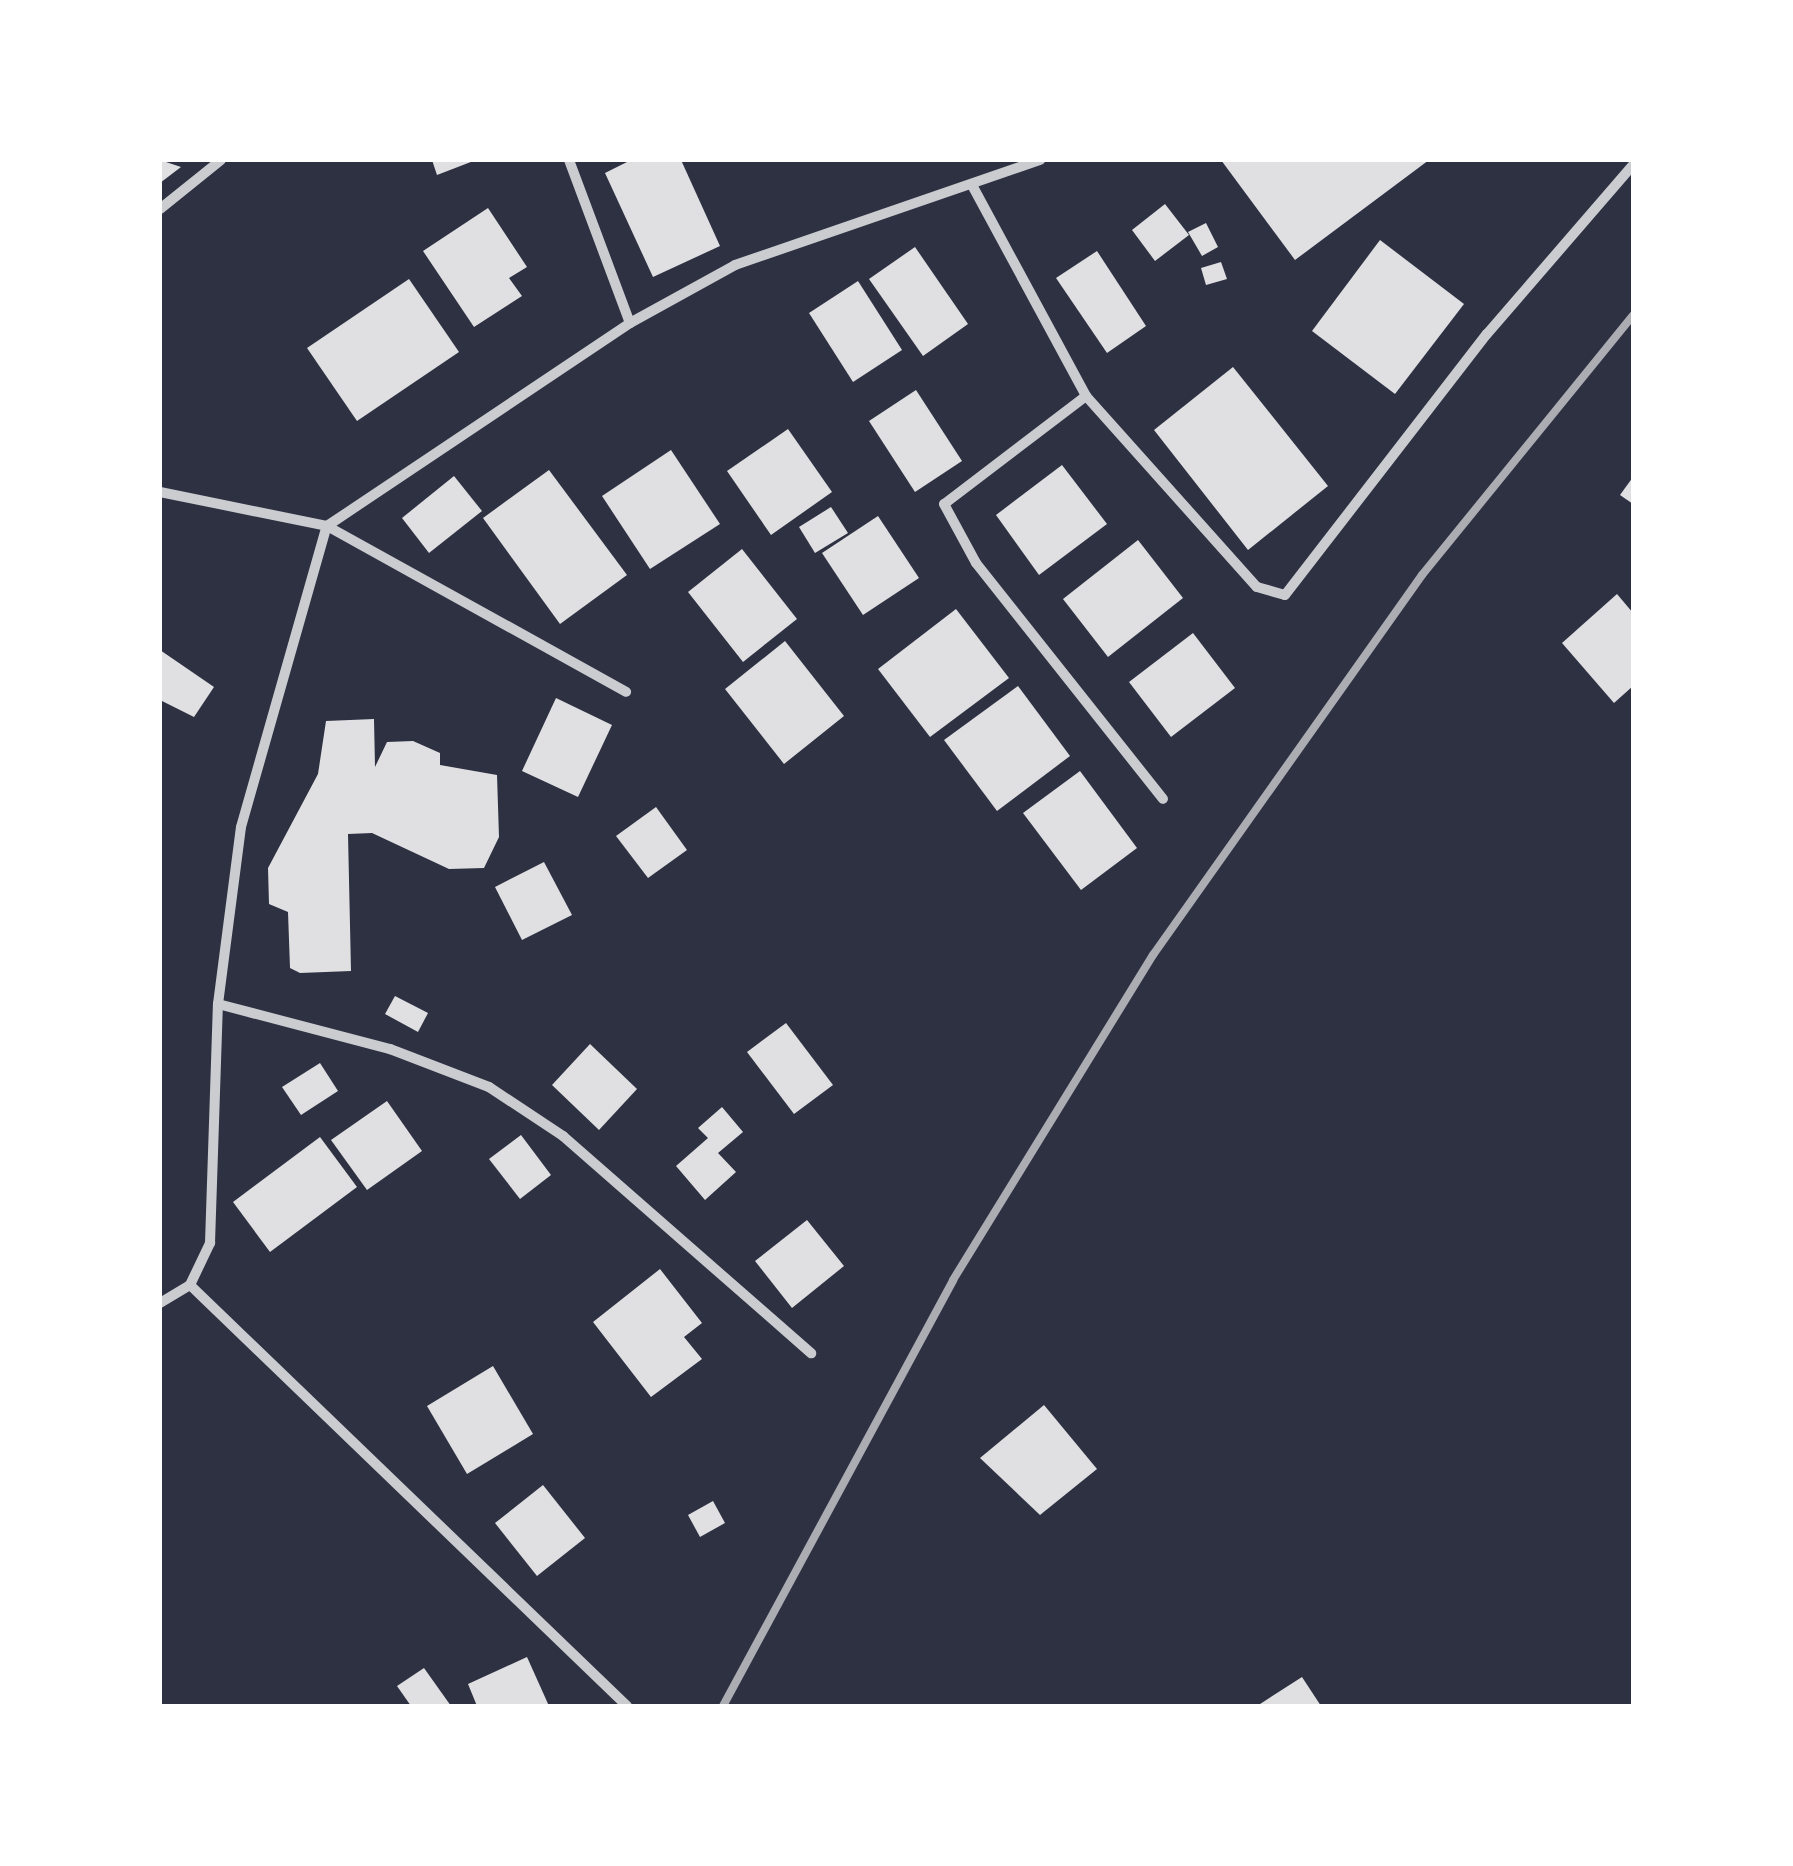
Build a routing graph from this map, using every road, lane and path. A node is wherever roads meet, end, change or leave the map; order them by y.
1 (221, 160) edge
2 (569, 160) edge
3 (1040, 160) edge
4 (1633, 165) edge
5 (972, 185) junction
6 (160, 210) edge
7 (630, 323) junction
8 (1086, 396) junction
9 (160, 492) edge
10 (327, 526) junction
11 (626, 692) dead end
12 (1164, 799) dead end
13 (218, 1004) junction
14 (190, 1284) junction
15 (160, 1303) edge
16 (810, 1353) dead end
17 (627, 1706) edge

1 - 6 street
2 - 7 street
3 - 5 street
4 - 8 street
5 - 7 street
5 - 8 street
7 - 10 street
8 - 12 street
9 - 10 street
10 - 11 street
10 - 13 street
13 - 14 street
13 - 16 street
14 - 15 street
14 - 17 street

